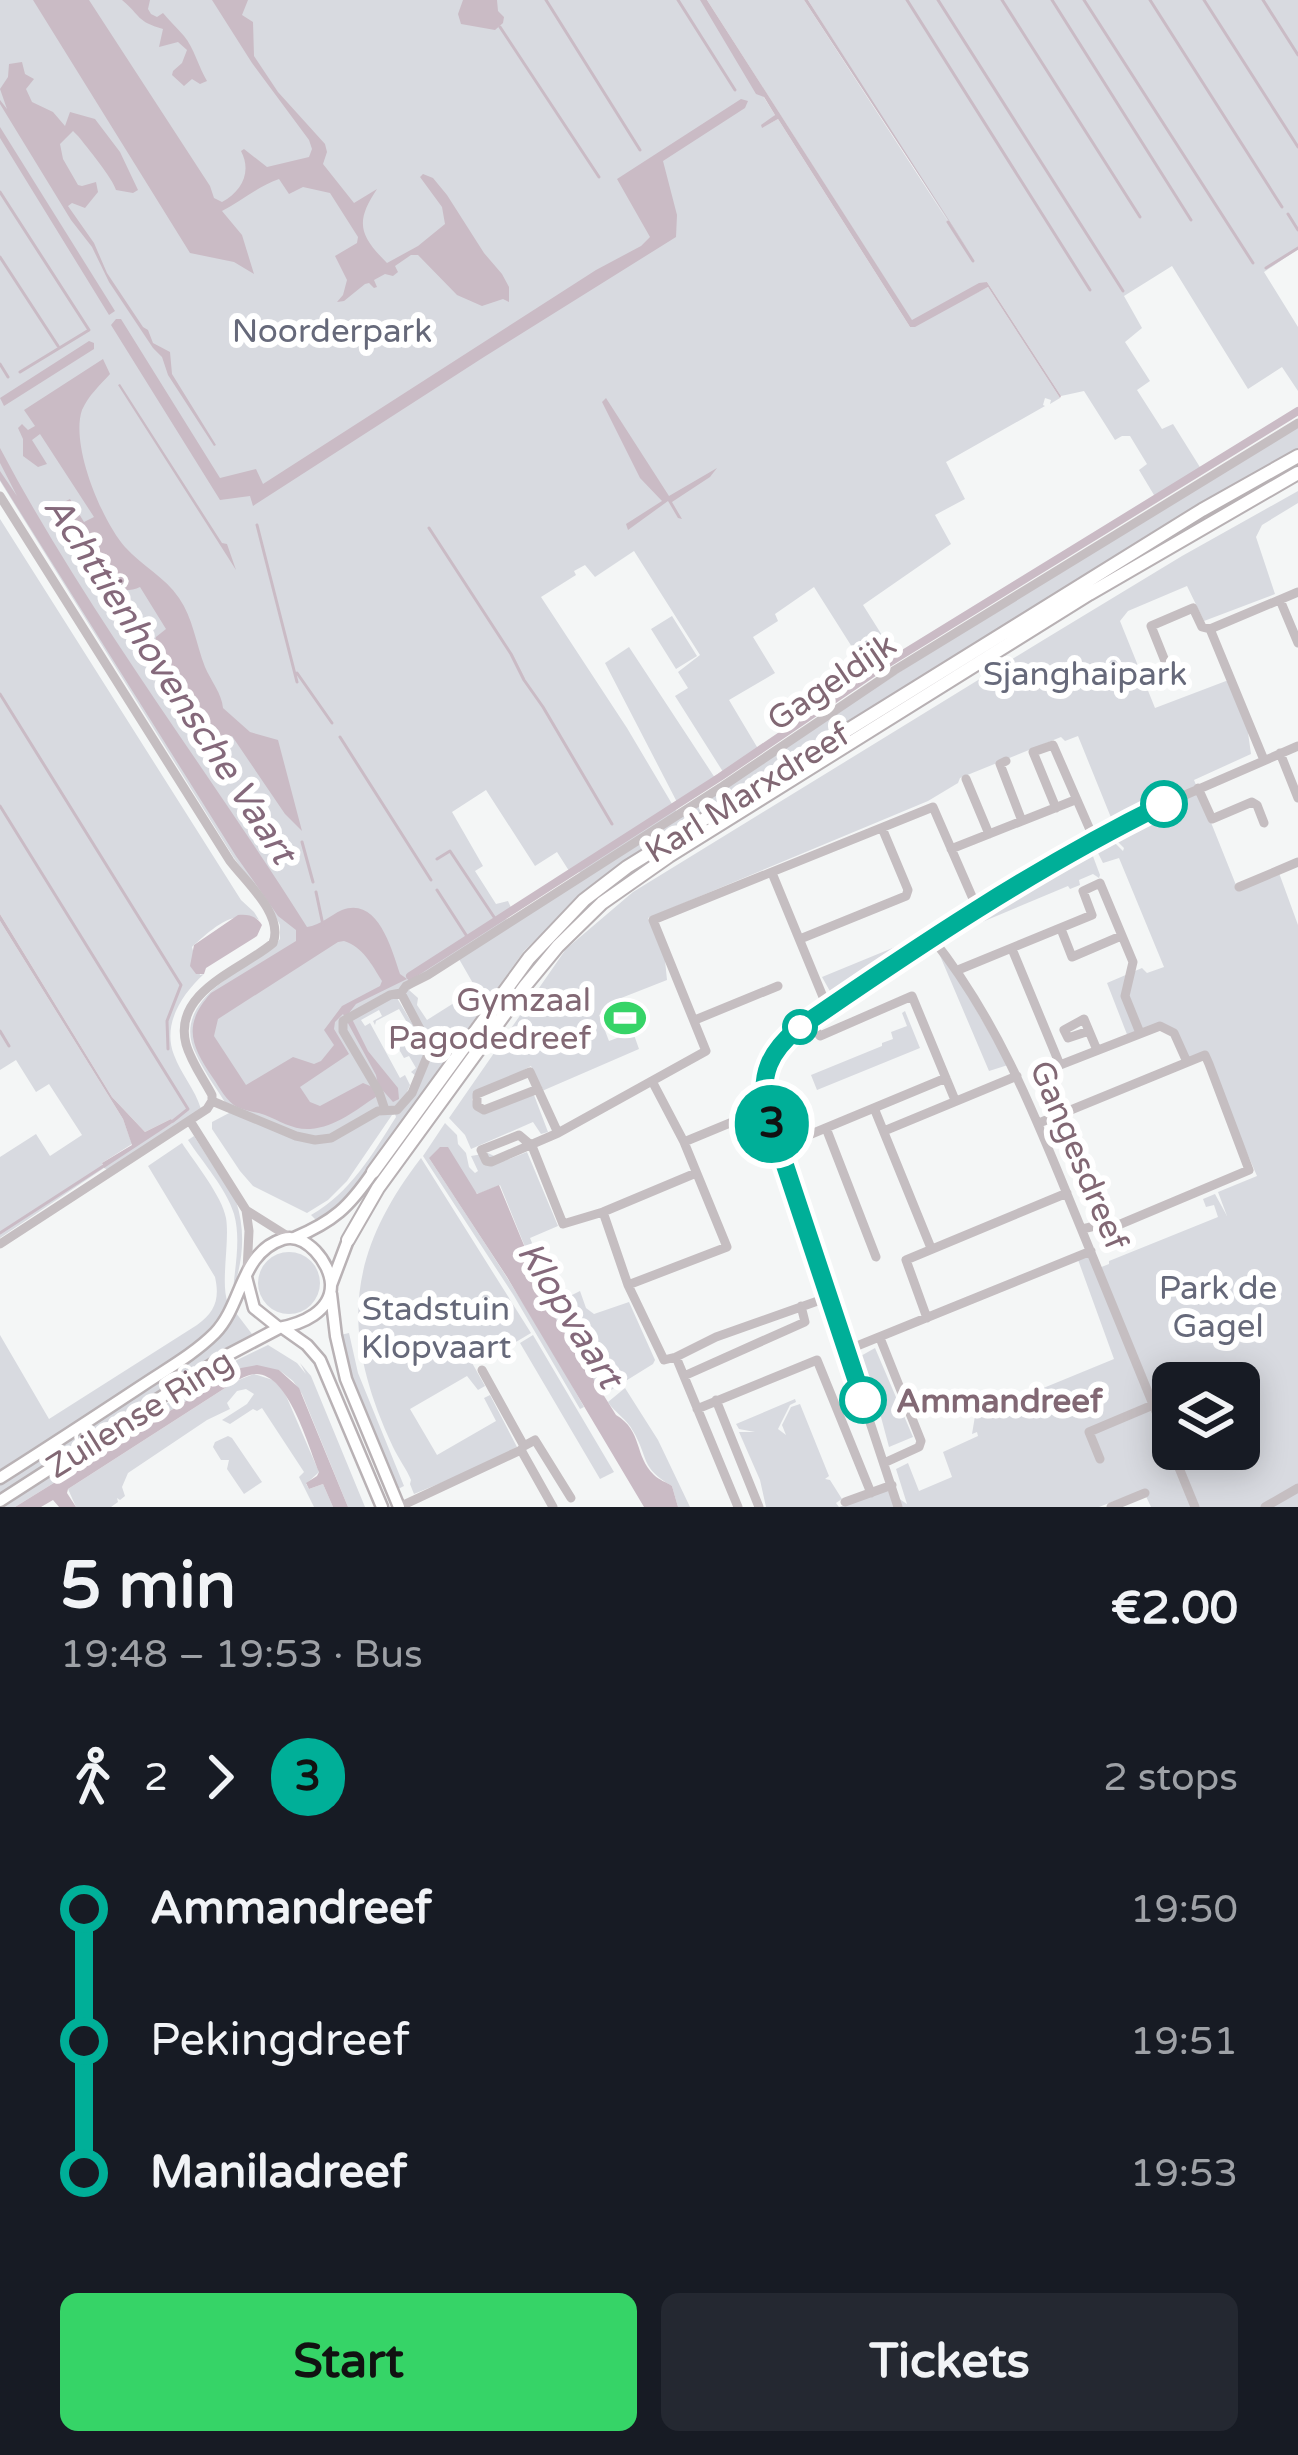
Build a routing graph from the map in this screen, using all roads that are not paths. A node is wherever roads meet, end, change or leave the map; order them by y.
1 (1298, 423) edge
2 (1298, 456) edge
3 (1298, 472) edge
4 (0, 496) edge
5 (1298, 592) edge
6 (1280, 600) junction
7 (1213, 627) junction
8 (1298, 643) edge
9 (1171, 676) dead end
10 (1298, 746) edge
11 (1280, 753) junction
12 (1264, 760) junction
13 (1006, 761) dead end
14 (966, 779) dead end
15 (1198, 788) junction
16 (1298, 798) edge
17 (1075, 800) junction
18 (1056, 808) junction
19 (1022, 821) junction
20 (1264, 823) dead end
21 (882, 828) junction
22 (988, 834) junction
23 (1094, 839) junction
24 (951, 849) junction
25 (1298, 862) edge
26 (772, 873) junction
27 (1239, 887) dead end
28 (977, 908) junction
29 (1060, 928) junction
30 (1121, 937) junction
31 (932, 938) junction
32 (800, 939) junction
33 (1012, 949) junction
34 (958, 970) junction
35 (778, 986) dead end
36 (401, 993) junction
37 (828, 1009) junction
38 (695, 1021) junction
39 (808, 1022) junction
40 (1089, 1031) dead end
41 (1140, 1033) junction
42 (1097, 1050) junction
43 (1187, 1062) junction
44 (1017, 1076) junction
45 (946, 1078) junction
46 (652, 1081) junction
47 (538, 1089) junction
48 (956, 1100) junction
49 (212, 1101) junction
50 (766, 1108) junction
51 (874, 1108) junction
52 (385, 1110) junction
53 (190, 1121) junction
54 (1039, 1123) junction
55 (826, 1128) junction
56 (884, 1131) junction
57 (558, 1133) junction
58 (684, 1142) junction
59 (532, 1146) junction
60 (780, 1147) junction
61 (373, 1172) joint
62 (696, 1174) junction
63 (1067, 1193) junction
64 (246, 1210) junction
65 (603, 1212) junction
66 (1082, 1229) junction
67 (291, 1237) junction
68 (348, 1240) joint
69 (0, 1244) edge
70 (931, 1248) junction
71 (1091, 1251) junction
72 (876, 1257) dead end
73 (246, 1274) junction
74 (628, 1285) junction
75 (331, 1288) junction
76 (829, 1297) junction
77 (801, 1306) junction
78 (927, 1318) junction
79 (281, 1328) junction
80 (880, 1338) junction
81 (847, 1350) junction
82 (676, 1358) junction
83 (482, 1370) dead end
84 (684, 1376) junction
85 (716, 1400) junction
86 (1152, 1403) edge
87 (1152, 1405) edge
88 (697, 1409) junction
89 (522, 1448) junction
90 (1100, 1459) dead end
91 (884, 1463) junction
92 (1180, 1470) edge
93 (0, 1478) edge
94 (892, 1485) junction
95 (1298, 1488) edge
96 (871, 1492) junction
97 (1145, 1493) dead end
98 (571, 1498) dead end
99 (0, 1501) edge
100 (845, 1502) dead end
101 (382, 1507) edge
102 (399, 1507) edge
103 (553, 1507) edge
104 (738, 1507) edge
105 (759, 1507) edge
106 (898, 1507) edge
107 (1111, 1507) edge
108 (1195, 1507) edge
109 (1265, 1507) edge

1 - 36 street, Gageldijk
2 - 61 highway, Karl Marxdreef
3 - 68 highway, Karl Marxdreef
4 - 49 street
5 - 6 street
6 - 7 street
6 - 8 street
7 - 9 street
7 - 12 street
10 - 11 street
11 - 12 street
11 - 16 street
12 - 15 street
13 - 19 street
14 - 22 street
15 - 20 street
15 - 23 street
17 - 18 street
17 - 18 street
17 - 23 street
18 - 19 street
19 - 22 street
21 - 24 street
21 - 26 street
21 - 32 street
22 - 24 street
23 - 28 street
24 - 28 street
25 - 27 street
26 - 32 street
26 - 38 street
28 - 31 street
29 - 30 street
29 - 30 street
29 - 33 street
30 - 41 street
31 - 34 street, Gangesdreef
31 - 37 street
32 - 37 street
33 - 34 street
33 - 42 street
34 - 44 street, Gangesdreef
35 - 38 street
36 - 52 street
36 - 52 street, Gageldijk
37 - 39 street
38 - 46 street
39 - 45 street
39 - 50 street
40 - 42 street
41 - 42 street
41 - 43 street
43 - 54 street
43 - 66 street
44 - 48 street
44 - 54 street, Gangesdreef
45 - 48 street
45 - 51 street
46 - 57 street
46 - 58 street
47 - 47 street
47 - 57 street
48 - 56 street
49 - 52 street
49 - 53 street
50 - 58 street
50 - 60 street
51 - 55 street
51 - 56 street
53 - 64 street
53 - 69 street
54 - 63 street, Gangesdreef
55 - 60 street
55 - 72 street
56 - 70 street
57 - 59 street
58 - 62 street
59 - 59 street
59 - 65 street
60 - 76 street
61 - 67 main road, Karl Marxdreef
62 - 65 street
62 - 74 street
63 - 66 street, Gangesdreef
63 - 70 street
64 - 67 street
64 - 73 street
65 - 74 street
66 - 71 street, Gangesdreef
67 - 73 main road
67 - 75 main road
68 - 75 main road, Karl Marxdreef
70 - 78 street
71 - 78 street
71 - 86 street, Gangesdreef
73 - 79 main road
73 - 93 main road, Zuilense Ring
74 - 82 street
75 - 79 main road
75 - 102 main road
76 - 77 street
76 - 81 street
77 - 82 street
77 - 84 street
78 - 80 street
79 - 99 main road, Zuilense Ring
79 - 101 main road
80 - 81 street
80 - 91 street
81 - 91 street
82 - 84 street
83 - 89 street
84 - 88 street
85 - 88 street
85 - 96 street
85 - 105 street
87 - 90 street
88 - 104 street
89 - 98 street
89 - 102 street
89 - 103 street
91 - 94 street
92 - 108 street, Gangesdreef
94 - 96 street
94 - 106 street
95 - 109 street
96 - 100 street
97 - 107 street

